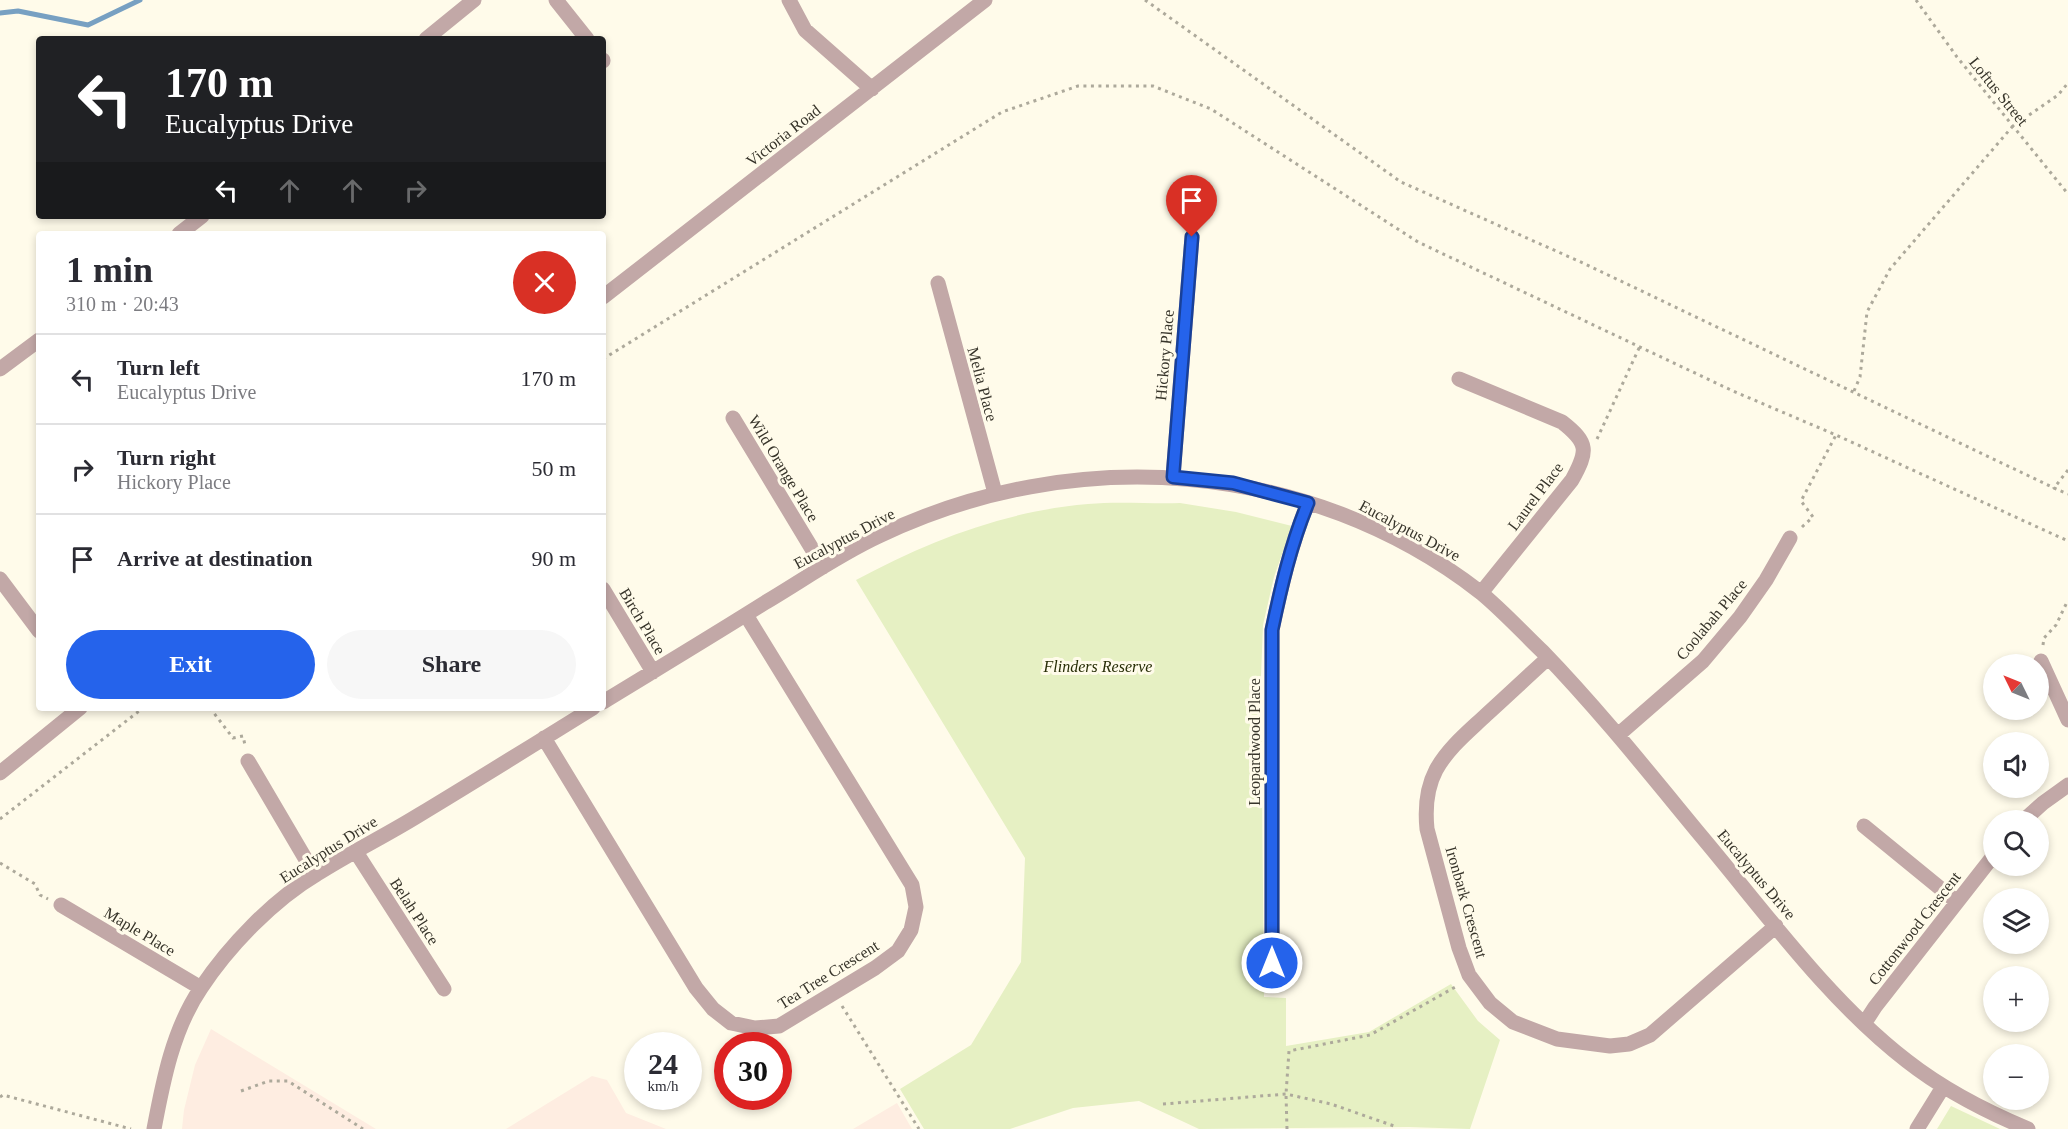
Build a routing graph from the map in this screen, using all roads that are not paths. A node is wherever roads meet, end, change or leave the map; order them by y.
1 (474, 0) edge
2 (556, 0) edge
3 (789, 0) edge
4 (985, 0) edge
5 (430, 36) edge
6 (585, 36) edge
7 (872, 89) junction
8 (198, 219) edge
9 (183, 231) edge
10 (1192, 237) dead end
11 (938, 283) dead end
12 (606, 295) edge
13 (36, 342) edge
14 (0, 369) edge
15 (1459, 379) dead end
16 (733, 418) dead end
17 (1173, 477) junction
18 (995, 494) junction
19 (1308, 503) junction
20 (1790, 538) road end
21 (823, 567) junction
22 (0, 579) edge
23 (1481, 593) junction
24 (606, 594) edge
25 (746, 615) junction
26 (36, 627) edge
27 (1548, 658) junction
28 (652, 672) junction
29 (2049, 678) edge
30 (606, 700) edge
31 (76, 711) edge
32 (588, 711) edge
33 (2068, 720) edge
34 (1618, 735) junction
35 (544, 738) junction
36 (248, 761) road end
37 (0, 773) edge
38 (2068, 785) edge
39 (2035, 810) edge
40 (1864, 826) dead end
41 (356, 852) junction
42 (1983, 869) edge
43 (315, 875) junction
44 (1957, 902) junction
45 (61, 905) road end
46 (1776, 926) junction
47 (1272, 986) dead end
48 (201, 988) junction
49 (444, 989) dead end
50 (1864, 1024) junction
51 (1943, 1087) junction
52 (153, 1129) edge
53 (1917, 1129) edge
54 (2028, 1129) edge

1 - 5 street
2 - 6 street
3 - 7 street
4 - 7 street, Victoria Road
7 - 12 street, Victoria Road
8 - 9 street
10 - 17 street, Hickory Place
11 - 18 street, Melia Place
13 - 14 street
15 - 23 street, Laurel Place
16 - 21 street, Wild Orange Place
17 - 18 street, Eucalyptus Drive
17 - 19 street, Eucalyptus Drive
18 - 21 street, Eucalyptus Drive
19 - 23 street, Eucalyptus Drive
19 - 47 street, Leopardwood Place
20 - 34 street, Coolabah Place
21 - 25 street, Eucalyptus Drive
22 - 26 street
23 - 27 street, Eucalyptus Drive
24 - 28 street, Birch Place
25 - 28 street, Eucalyptus Drive
25 - 35 street, Tea Tree Crescent
27 - 34 street, Eucalyptus Drive
27 - 46 street, Ironbark Crescent
28 - 30 street, Eucalyptus Drive
29 - 33 street
31 - 37 street
32 - 35 street, Eucalyptus Drive
34 - 46 street, Eucalyptus Drive
35 - 41 street, Eucalyptus Drive
36 - 43 street
38 - 39 street
40 - 44 street
41 - 43 street, Eucalyptus Drive
41 - 49 street, Belah Place
42 - 44 street, Cottonwood Crescent
43 - 48 street, Eucalyptus Drive
44 - 50 street, Cottonwood Crescent
45 - 48 street, Maple Place
46 - 50 street, Eucalyptus Drive
48 - 52 street, Eucalyptus Drive
50 - 51 street, Eucalyptus Drive
51 - 53 street
51 - 54 street, Eucalyptus Drive

